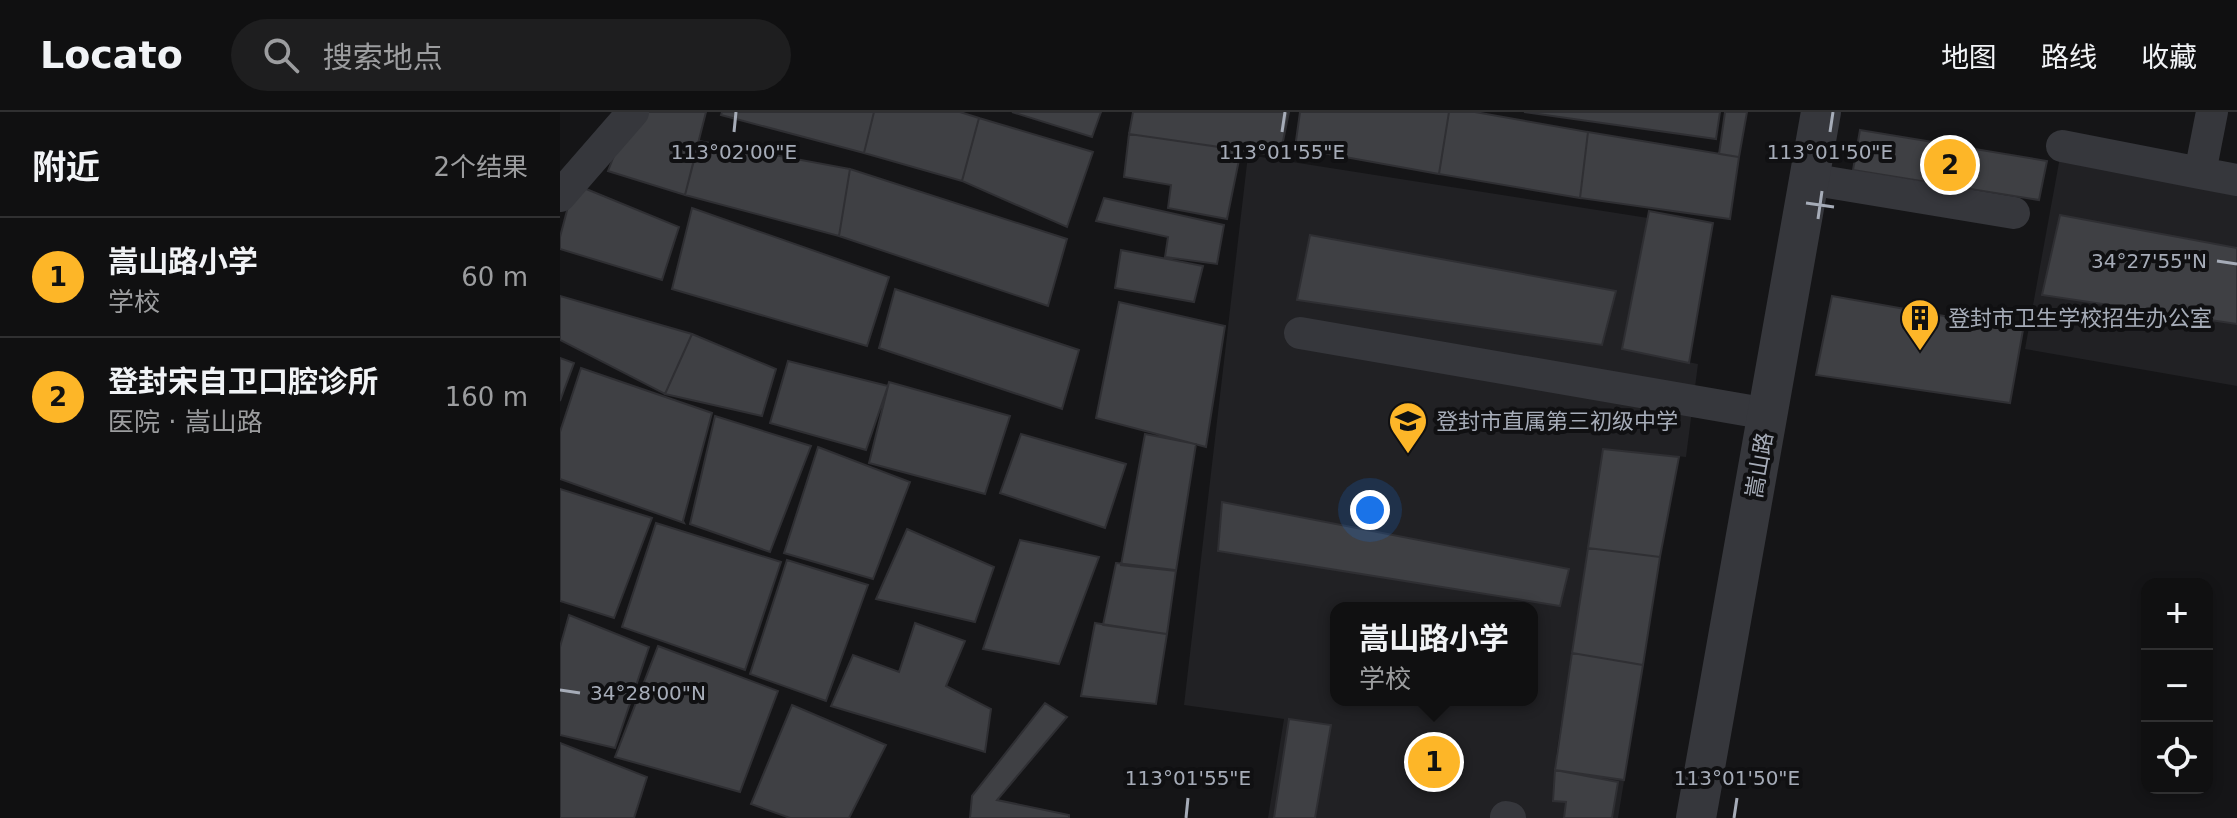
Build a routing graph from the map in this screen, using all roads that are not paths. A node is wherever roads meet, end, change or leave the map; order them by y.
1 (633, 112) edge
2 (1821, 112) edge
3 (2212, 112) edge
4 (2062, 146) dead end
5 (2200, 173) junction
6 (1809, 179) junction
7 (2237, 180) edge
8 (560, 196) edge
9 (2014, 213) dead end
10 (1300, 333) dead end
11 (1768, 414) junction
12 (1696, 818) edge

1 - 8 street
2 - 6 street, 嵩山路
3 - 5 street
4 - 5 street
5 - 7 street
6 - 9 street
6 - 11 street, 嵩山路
10 - 11 street
11 - 12 street, 嵩山路

